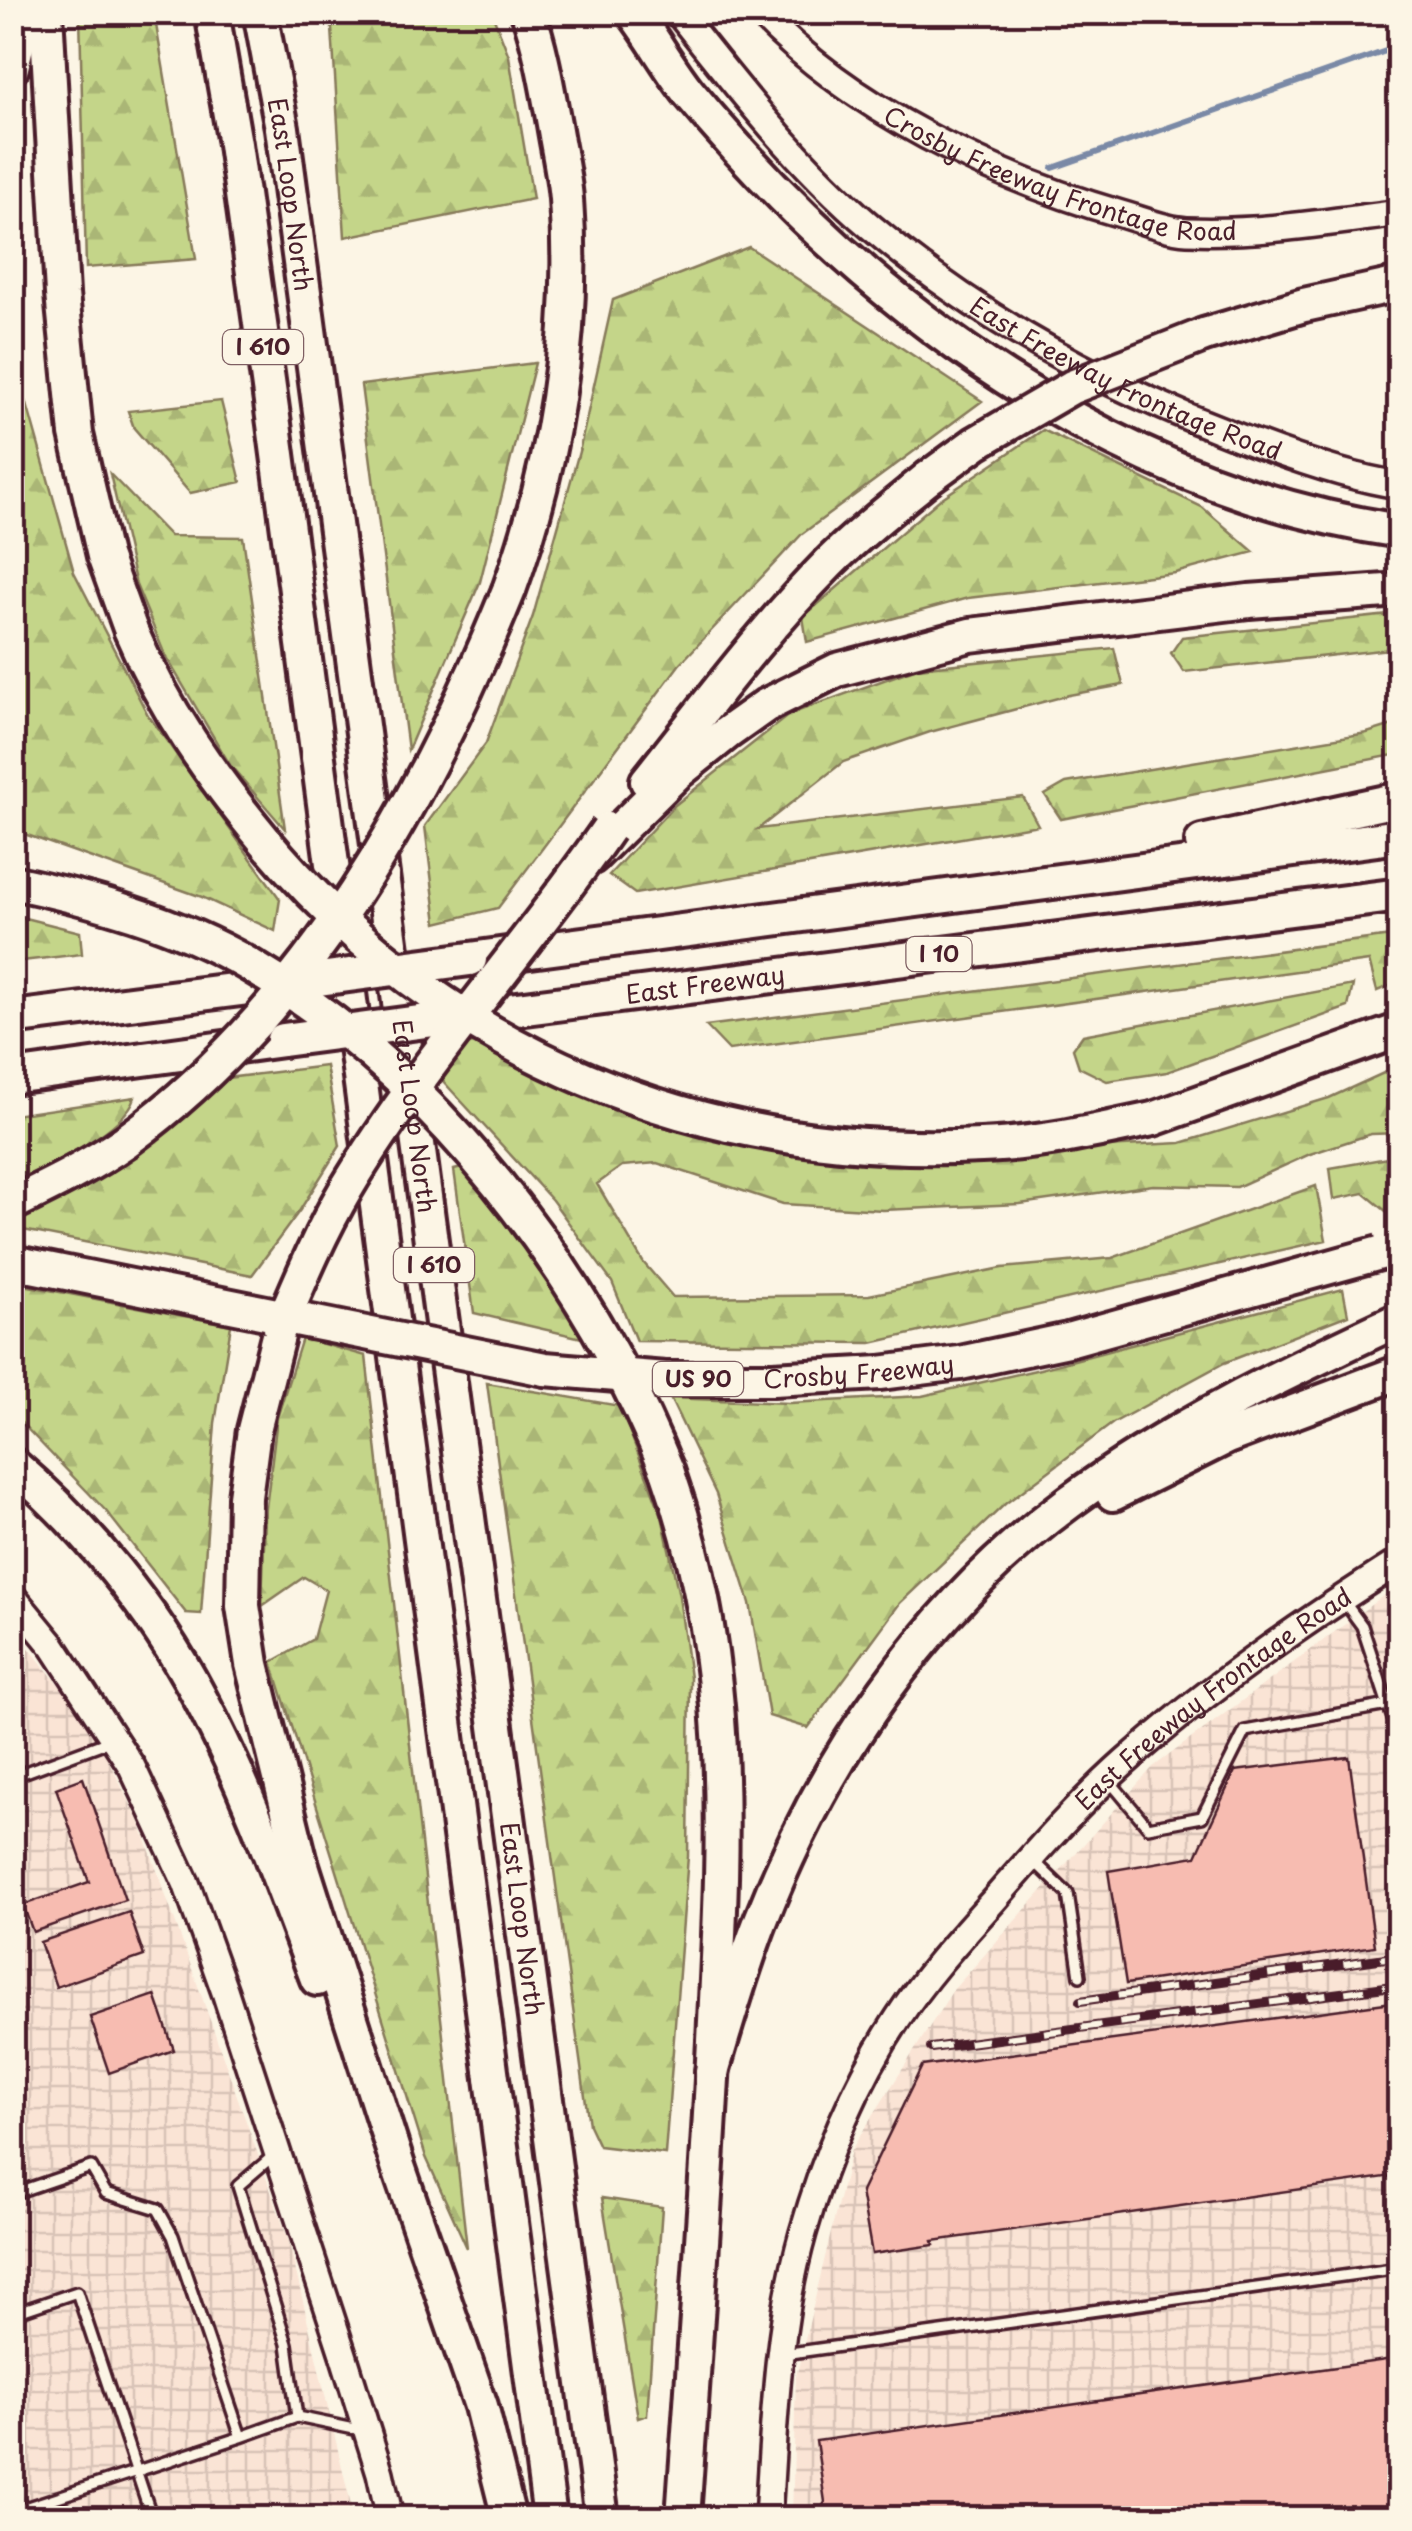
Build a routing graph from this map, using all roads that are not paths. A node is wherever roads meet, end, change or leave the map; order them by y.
1 (25, 12) edge
2 (46, 12) edge
3 (212, 12) edge
4 (260, 12) edge
5 (528, 12) edge
6 (633, 12) edge
7 (678, 12) edge
8 (763, 14) edge
9 (12, 67) edge
10 (1400, 214) edge
11 (1400, 284) edge
12 (1400, 485) edge
13 (1400, 531) edge
14 (1400, 590) edge
15 (1400, 799) edge
16 (612, 833) junction
17 (1400, 836) edge
18 (12, 882) edge
19 (982, 890) junction
20 (1400, 895) edge
21 (12, 1018) edge
22 (1400, 1030) edge
23 (12, 1077) edge
24 (12, 1204) edge
25 (1390, 1250) edge
26 (12, 1262) edge
27 (1400, 1319) edge
28 (1400, 1372) edge
29 (12, 1464) edge
30 (1400, 1561) edge
31 (12, 1596) edge
32 (1342, 1598) junction
33 (940, 1620) junction
34 (1388, 1705) junction
35 (1400, 1736) edge
36 (114, 1739) junction
37 (12, 1777) edge
38 (1108, 1779) junction
39 (1035, 1853) junction
40 (1080, 1976) dead end
41 (712, 2072) junction
42 (277, 2152) junction
43 (398, 2166) junction
44 (12, 2194) edge
45 (1400, 2268) edge
46 (12, 2314) edge
47 (780, 2355) junction
48 (297, 2417) junction
49 (367, 2432) junction
50 (241, 2436) junction
51 (137, 2471) junction
52 (12, 2512) edge
53 (152, 2518) edge
54 (390, 2518) edge
55 (509, 2518) edge
56 (550, 2518) edge
57 (602, 2518) edge
58 (683, 2518) edge
59 (768, 2518) edge

1 - 9 highway
2 - 22 highway, bridge
3 - 56 highway, East Loop North / I 610
4 - 57 highway, East Loop North / I 610
5 - 24 highway, bridge
6 - 13 highway
7 - 12 main road, East Freeway Frontage Road
8 - 10 main road, Crosby Freeway Frontage Road
11 - 16 highway, bridge
14 - 16 highway
15 - 19 highway
16 - 43 highway, bridge
17 - 19 highway, I 10
18 - 41 highway, bridge
19 - 21 highway, I 10, bridge
20 - 23 highway, East Freeway / I 10, bridge
25 - 26 highway, Crosby Freeway / US 90, bridge
27 - 33 highway
28 - 33 highway
29 - 43 highway
30 - 32 main road, East Freeway Frontage Road
31 - 36 main road
32 - 34 lane
32 - 38 main road, East Freeway Frontage Road
33 - 41 highway
34 - 35 lane
34 - 38 lane
36 - 37 lane
36 - 42 main road
38 - 39 main road, East Freeway Frontage Road
39 - 40 lane
39 - 47 main road
41 - 58 highway
42 - 48 lane
42 - 49 main road
43 - 55 highway
44 - 50 lane
45 - 47 lane
46 - 51 lane
47 - 59 main road
48 - 49 lane
48 - 50 lane
49 - 54 main road
50 - 51 lane
51 - 52 lane
51 - 53 lane

